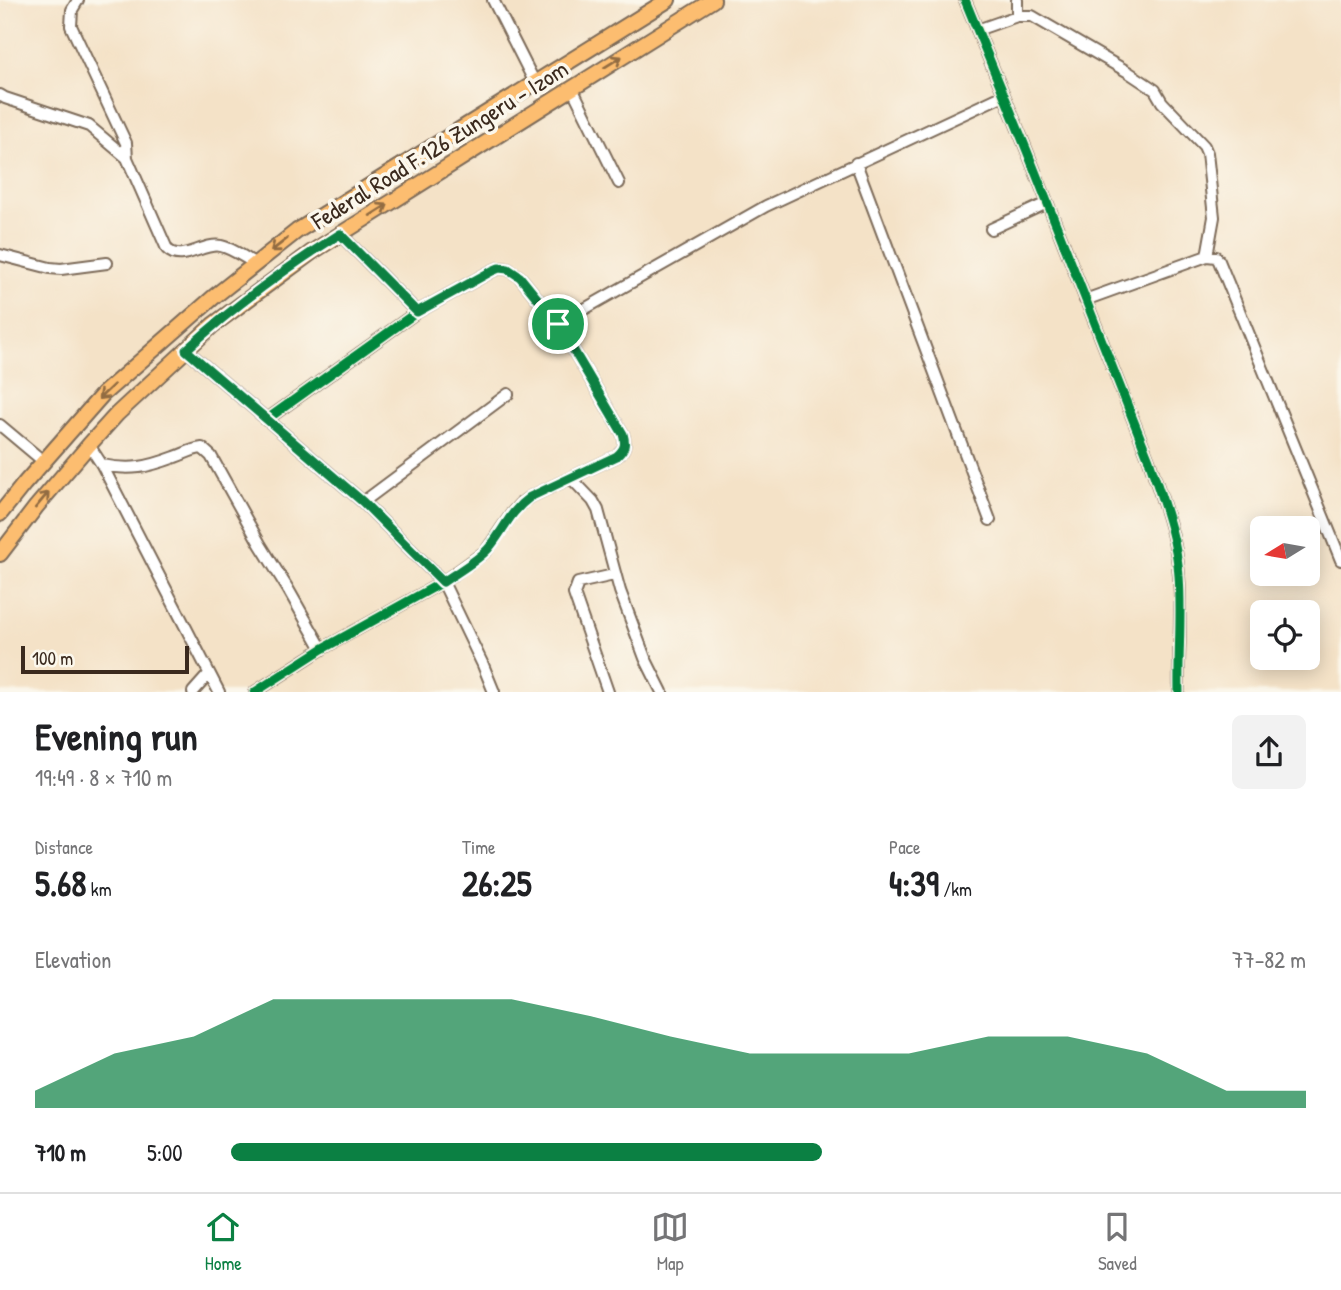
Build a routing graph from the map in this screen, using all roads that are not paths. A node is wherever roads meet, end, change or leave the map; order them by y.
1 (78, 0) edge
2 (493, 0) edge
3 (668, 0) edge
4 (713, 0) edge
5 (965, 0) edge
6 (1017, 0) edge
7 (1017, 16) junction
8 (977, 30) junction
9 (535, 83) junction
10 (572, 88) junction
11 (0, 95) edge
12 (1004, 95) junction
13 (429, 149) junction
14 (127, 158) junction
15 (856, 163) junction
16 (443, 170) junction
17 (619, 183) dead end
18 (1047, 203) junction
19 (991, 229) dead end
20 (340, 234) junction
21 (0, 255) edge
22 (1207, 256) junction
23 (107, 263) dead end
24 (256, 264) junction
25 (1085, 300) junction
26 (417, 312) junction
27 (558, 324) junction
28 (186, 350) junction
29 (508, 394) dead end
30 (266, 420) junction
31 (0, 425) edge
32 (89, 445) junction
33 (43, 461) junction
34 (102, 465) junction
35 (571, 478) junction
36 (363, 502) junction
37 (0, 514) edge
38 (990, 520) dead end
39 (0, 554) edge
40 (1341, 560) edge
41 (614, 575) junction
42 (443, 582) junction
43 (322, 649) junction
44 (209, 674) junction
45 (193, 691) edge
46 (219, 691) edge
47 (255, 691) edge
48 (494, 691) edge
49 (608, 691) edge
50 (663, 691) edge
51 (1179, 691) edge

1 - 14 street
2 - 9 street
3 - 9 main road, Federal Road F.126 Zungeru - Izom
10 -> 4 main road, Federal Road F.126 Zungeru - Izom
5 - 8 street
6 - 7 street
7 - 8 street
7 - 22 street
8 - 12 street
9 - 13 main road, Federal Road F.126 Zungeru - Izom
10 - 16 main road, Federal Road F.126 Zungeru - Izom
10 - 17 street
11 - 14 street
12 - 15 street
12 - 18 street
13 - 16 main road
13 -> 24 main road, Federal Road F.126 Zungeru - Izom
14 - 24 street
15 - 27 street
15 - 38 street
20 -> 16 main road, Federal Road F.126 Zungeru - Izom
18 - 19 street
18 - 25 street
20 - 26 street
20 - 28 main road, Federal Road F.126 Zungeru - Izom
21 - 23 street
22 - 25 street
22 - 40 street
24 -> 33 main road, Federal Road F.126 Zungeru - Izom
25 - 51 street
26 - 27 street
26 - 30 street
27 - 35 street
28 - 30 street
28 - 32 main road, Federal Road F.126 Zungeru - Izom
29 - 36 street
30 - 36 street
31 - 33 street
32 - 34 street
39 -> 32 main road, Federal Road F.126 Zungeru - Izom
33 - 37 main road, Federal Road F.126 Zungeru - Izom
34 - 43 street
34 - 44 street
35 - 41 street
35 - 42 street
36 - 42 street
41 - 49 street
41 - 50 street
42 - 43 street
42 - 48 street
43 - 47 street
44 - 45 street
44 - 46 street

